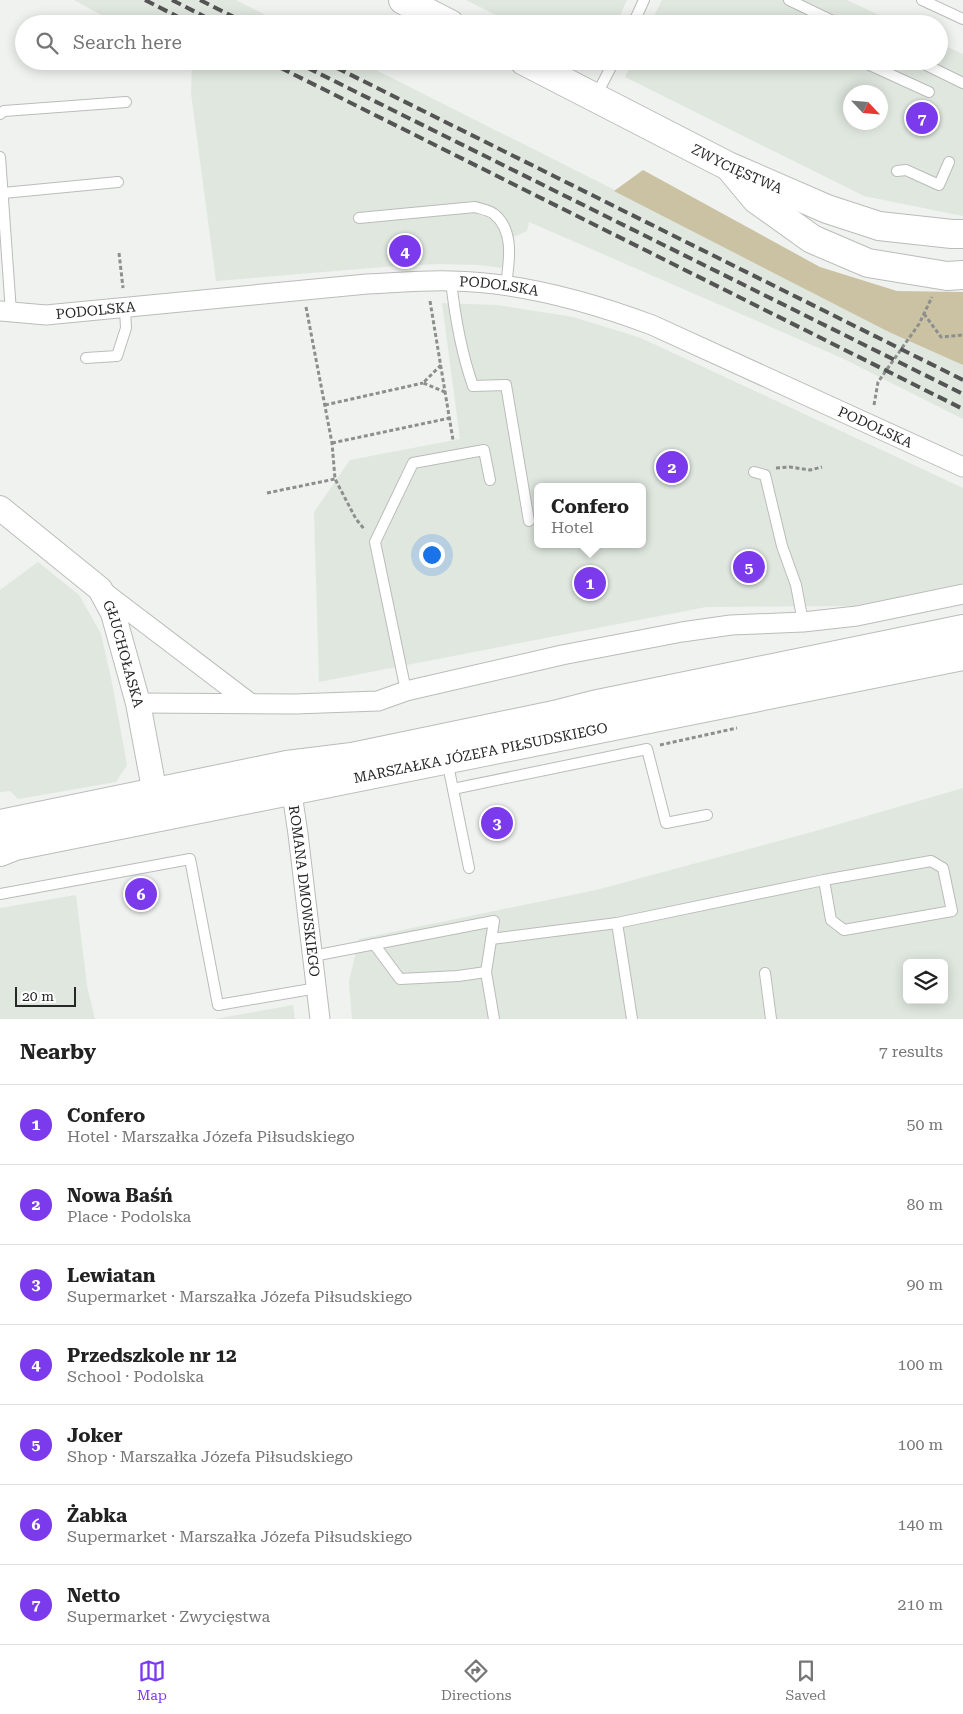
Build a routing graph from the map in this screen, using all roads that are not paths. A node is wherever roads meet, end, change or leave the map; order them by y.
1 (403, 0) edge
2 (644, 0) edge
3 (789, 0) edge
4 (922, 0) edge
5 (432, 15) edge
6 (636, 15) edge
7 (820, 15) edge
8 (963, 19) edge
9 (542, 70) edge
10 (609, 70) edge
11 (881, 70) edge
12 (936, 70) edge
13 (963, 83) edge
14 (930, 92) dead end
15 (595, 97) junction
16 (126, 102) dead end
17 (0, 114) edge
18 (0, 157) edge
19 (949, 162) dead end
20 (728, 166) junction
21 (0, 168) edge
22 (897, 171) dead end
23 (118, 182) dead end
24 (3, 193) junction
25 (359, 218) dead end
26 (963, 234) edge
27 (963, 275) edge
28 (451, 281) junction
29 (506, 285) junction
30 (126, 309) junction
31 (5, 311) edge
32 (86, 358) dead end
33 (963, 467) edge
34 (754, 472) dead end
35 (490, 480) dead end
36 (0, 508) edge
37 (529, 521) dead end
38 (100, 589) junction
39 (963, 594) edge
40 (804, 622) junction
41 (963, 629) edge
42 (963, 656) edge
43 (406, 691) junction
44 (250, 702) junction
45 (138, 703) junction
46 (596, 718) junction
47 (447, 759) junction
48 (289, 778) junction
49 (453, 789) junction
50 (157, 805) junction
51 (707, 815) dead end
52 (0, 824) edge
53 (0, 852) edge
54 (469, 868) dead end
55 (824, 880) junction
56 (0, 894) edge
57 (617, 923) junction
58 (492, 939) junction
59 (374, 944) junction
60 (313, 956) junction
61 (486, 972) junction
62 (765, 973) dead end
63 (317, 988) junction
64 (320, 1019) edge
65 (494, 1019) edge
66 (632, 1019) edge
67 (772, 1019) edge

1 - 5 main road
2 - 6 lane
3 - 7 lane
4 - 8 lane
9 - 15 main road, ZWYCIĘSTWA
10 - 15 lane
11 - 14 lane
12 - 13 lane
15 - 20 main road, ZWYCIĘSTWA
16 - 17 lane
18 - 21 lane
19 - 22 lane
20 - 26 main road, ZWYCIĘSTWA
20 - 27 main road
21 - 24 lane
23 - 24 lane
24 - 31 lane
25 - 29 lane
28 - 29 street, PODOLSKA
28 - 30 street, PODOLSKA
28 - 37 lane
29 - 33 street, PODOLSKA
30 - 31 street, PODOLSKA
30 - 32 lane
34 - 40 lane
35 - 43 lane
36 - 38 street, GŁUCHOŁASKA
38 - 44 street
38 - 45 street, GŁUCHOŁASKA
39 - 40 street
40 - 43 street
41 - 46 main road, MARSZAŁKA JÓZEFA PIŁSUDSKIEGO
42 - 46 main road, MARSZAŁKA JÓZEFA PIŁSUDSKIEGO
43 - 44 street
44 - 45 street
45 - 50 street, GŁUCHOŁASKA
46 - 47 main road, MARSZAŁKA JÓZEFA PIŁSUDSKIEGO
46 - 48 main road, MARSZAŁKA JÓZEFA PIŁSUDSKIEGO
47 - 48 main road, MARSZAŁKA JÓZEFA PIŁSUDSKIEGO
47 - 49 lane
48 - 50 main road, MARSZAŁKA JÓZEFA PIŁSUDSKIEGO
48 - 60 street, ROMANA DMOWSKIEGO
49 - 51 lane
49 - 54 lane
50 - 52 main road, MARSZAŁKA JÓZEFA PIŁSUDSKIEGO
50 - 53 main road, MARSZAŁKA JÓZEFA PIŁSUDSKIEGO
55 - 55 lane
55 - 57 lane
56 - 63 lane
57 - 58 lane
57 - 66 lane
58 - 59 lane
58 - 61 lane
59 - 60 lane
59 - 61 lane
60 - 63 street, ROMANA DMOWSKIEGO
61 - 65 lane
62 - 67 lane
63 - 64 street, ROMANA DMOWSKIEGO

